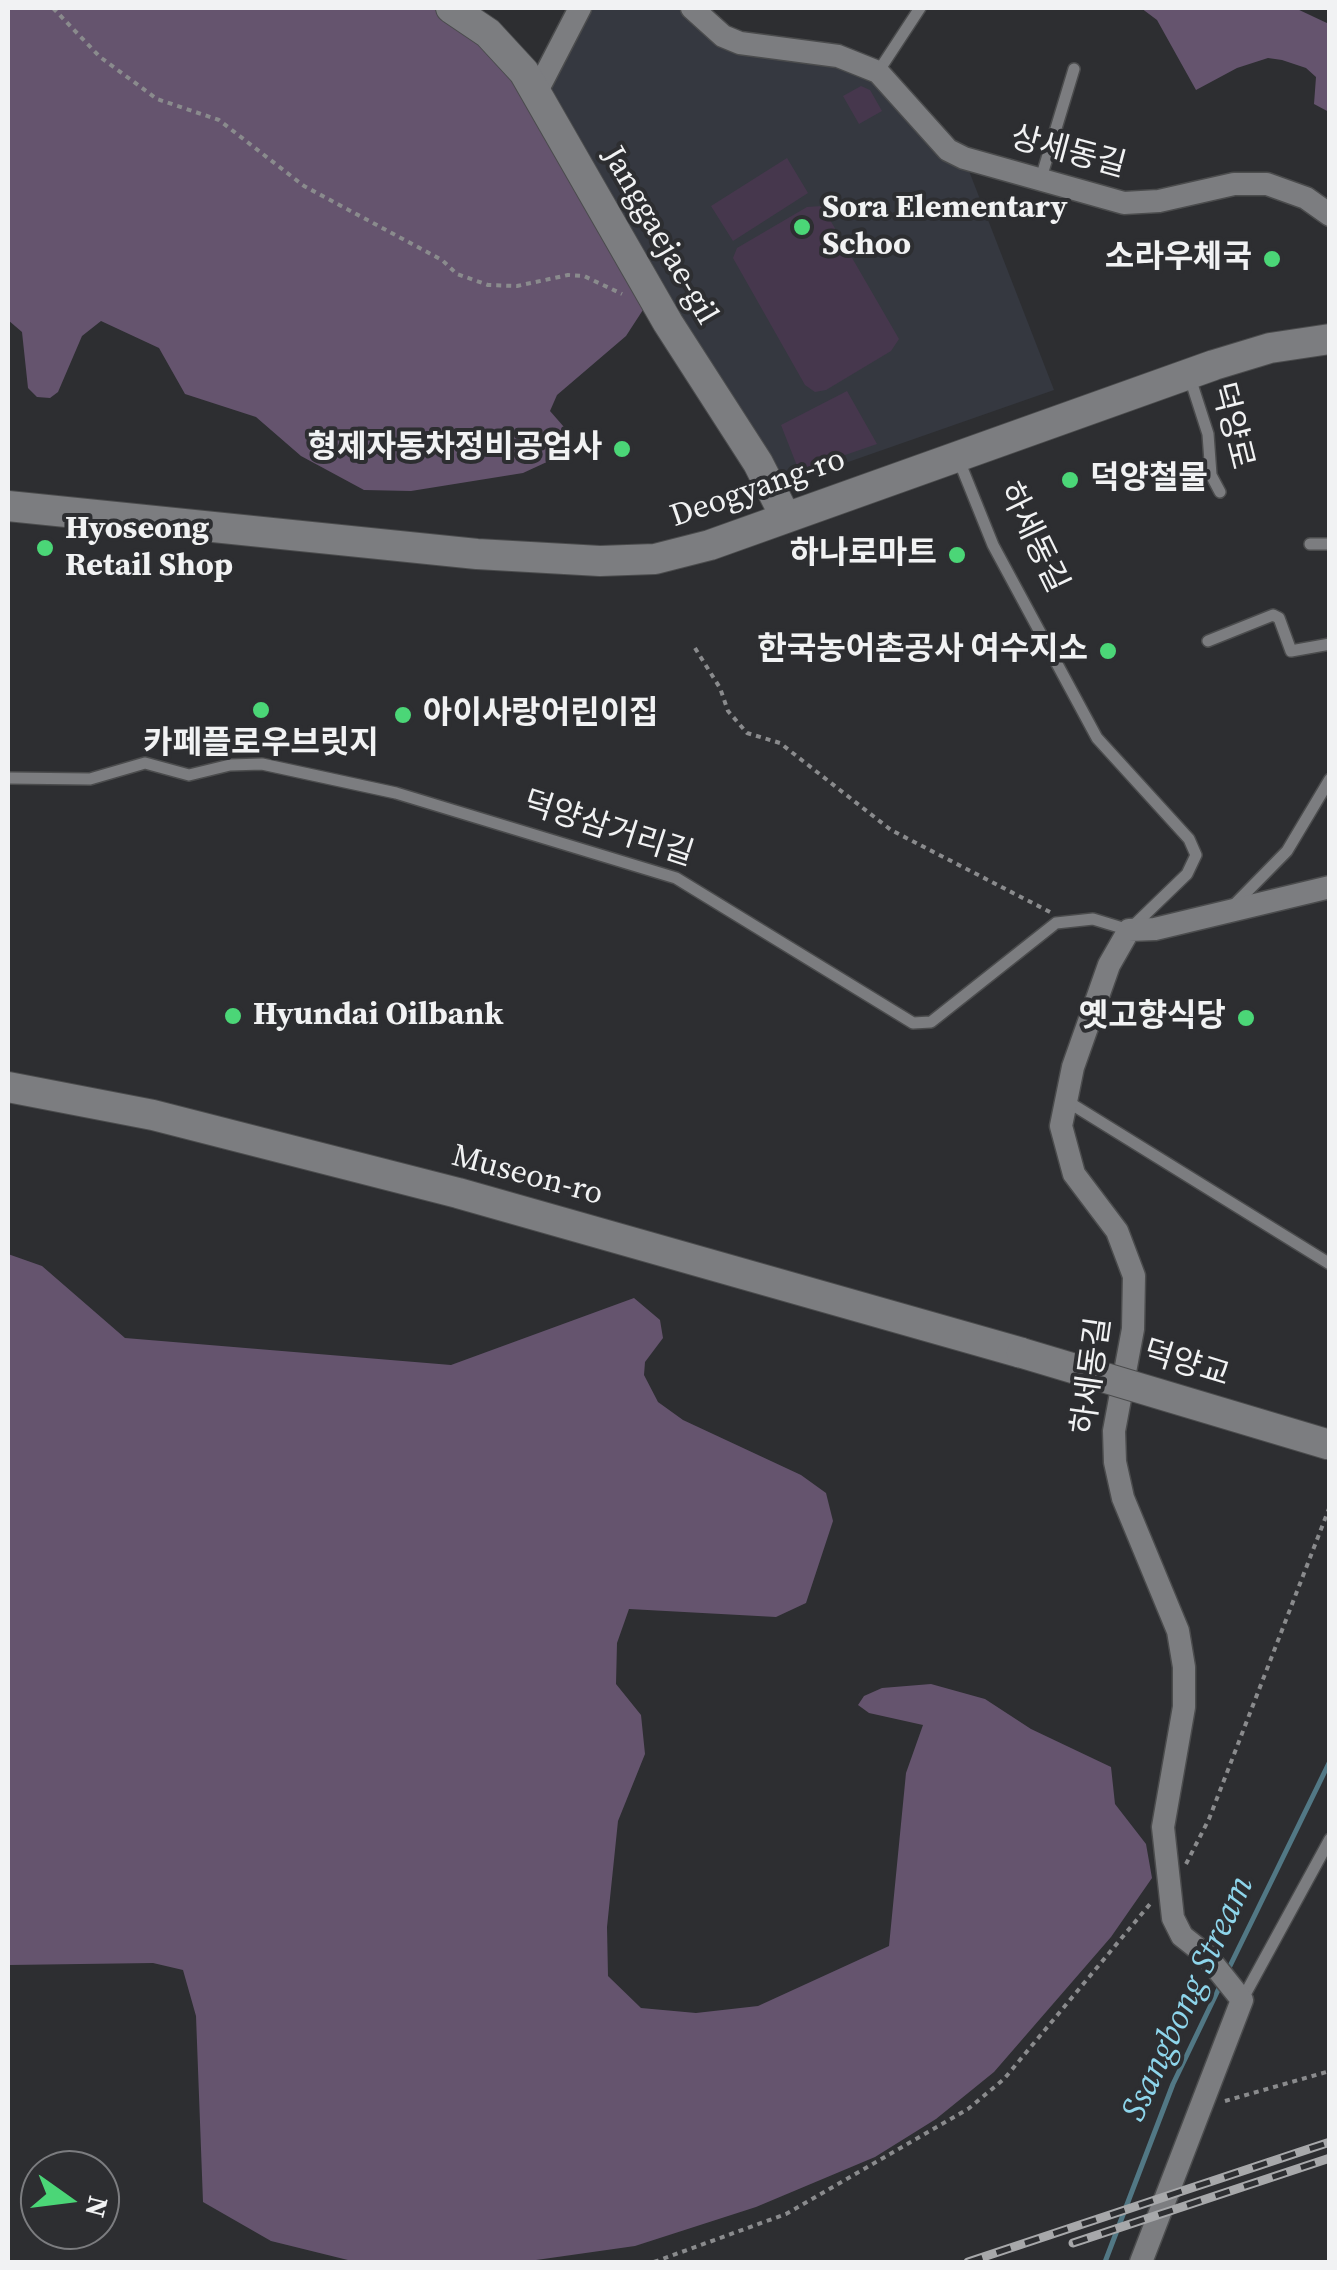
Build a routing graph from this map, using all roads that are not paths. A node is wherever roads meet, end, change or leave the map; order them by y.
1 (451, 8) edge
2 (580, 8) edge
3 (692, 8) edge
4 (920, 8) edge
5 (1074, 69) dead end
6 (878, 72) junction
7 (536, 93) junction
8 (1042, 178) junction
9 (1330, 215) edge
10 (1330, 339) edge
11 (1188, 374) junction
12 (958, 458) junction
13 (1220, 492) dead end
14 (8, 506) edge
15 (786, 518) junction
16 (1310, 544) dead end
17 (1330, 544) edge
18 (1208, 641) dead end
19 (1330, 644) edge
20 (8, 778) edge
21 (1330, 779) edge
22 (1330, 887) edge
23 (1227, 912) junction
24 (1130, 930) junction
25 (8, 1087) edge
26 (1065, 1100) junction
27 (1330, 1264) edge
28 (1022, 1353) joint
29 (1330, 1445) edge
30 (1330, 1838) edge
31 (1239, 1996) junction
32 (1141, 2262) edge

1 - 7 street, Janggaejae-gil
2 - 7 street
3 - 6 street, 상세동길
4 - 6 lane
5 - 8 lane
6 - 8 street, 상세동길
7 - 15 street, Janggaejae-gil
8 - 9 street, 상세동길
10 - 11 street, Deogyang-ro
11 - 12 street, Deogyang-ro
11 - 13 lane, 덕양로
12 - 15 street, Deogyang-ro
12 - 24 lane, 하세동길
14 - 15 street, Deogyang-ro
16 - 17 lane
18 - 19 lane
20 - 24 lane, 덕양삼거리길
21 - 23 lane
22 - 23 street
23 - 24 street
24 - 26 street, 하세동길
25 - 28 street, Museon-ro
26 - 27 lane
26 - 31 street, 하세동길
28 - 29 street, 덕양교, bridge
30 - 31 lane
31 - 32 street

